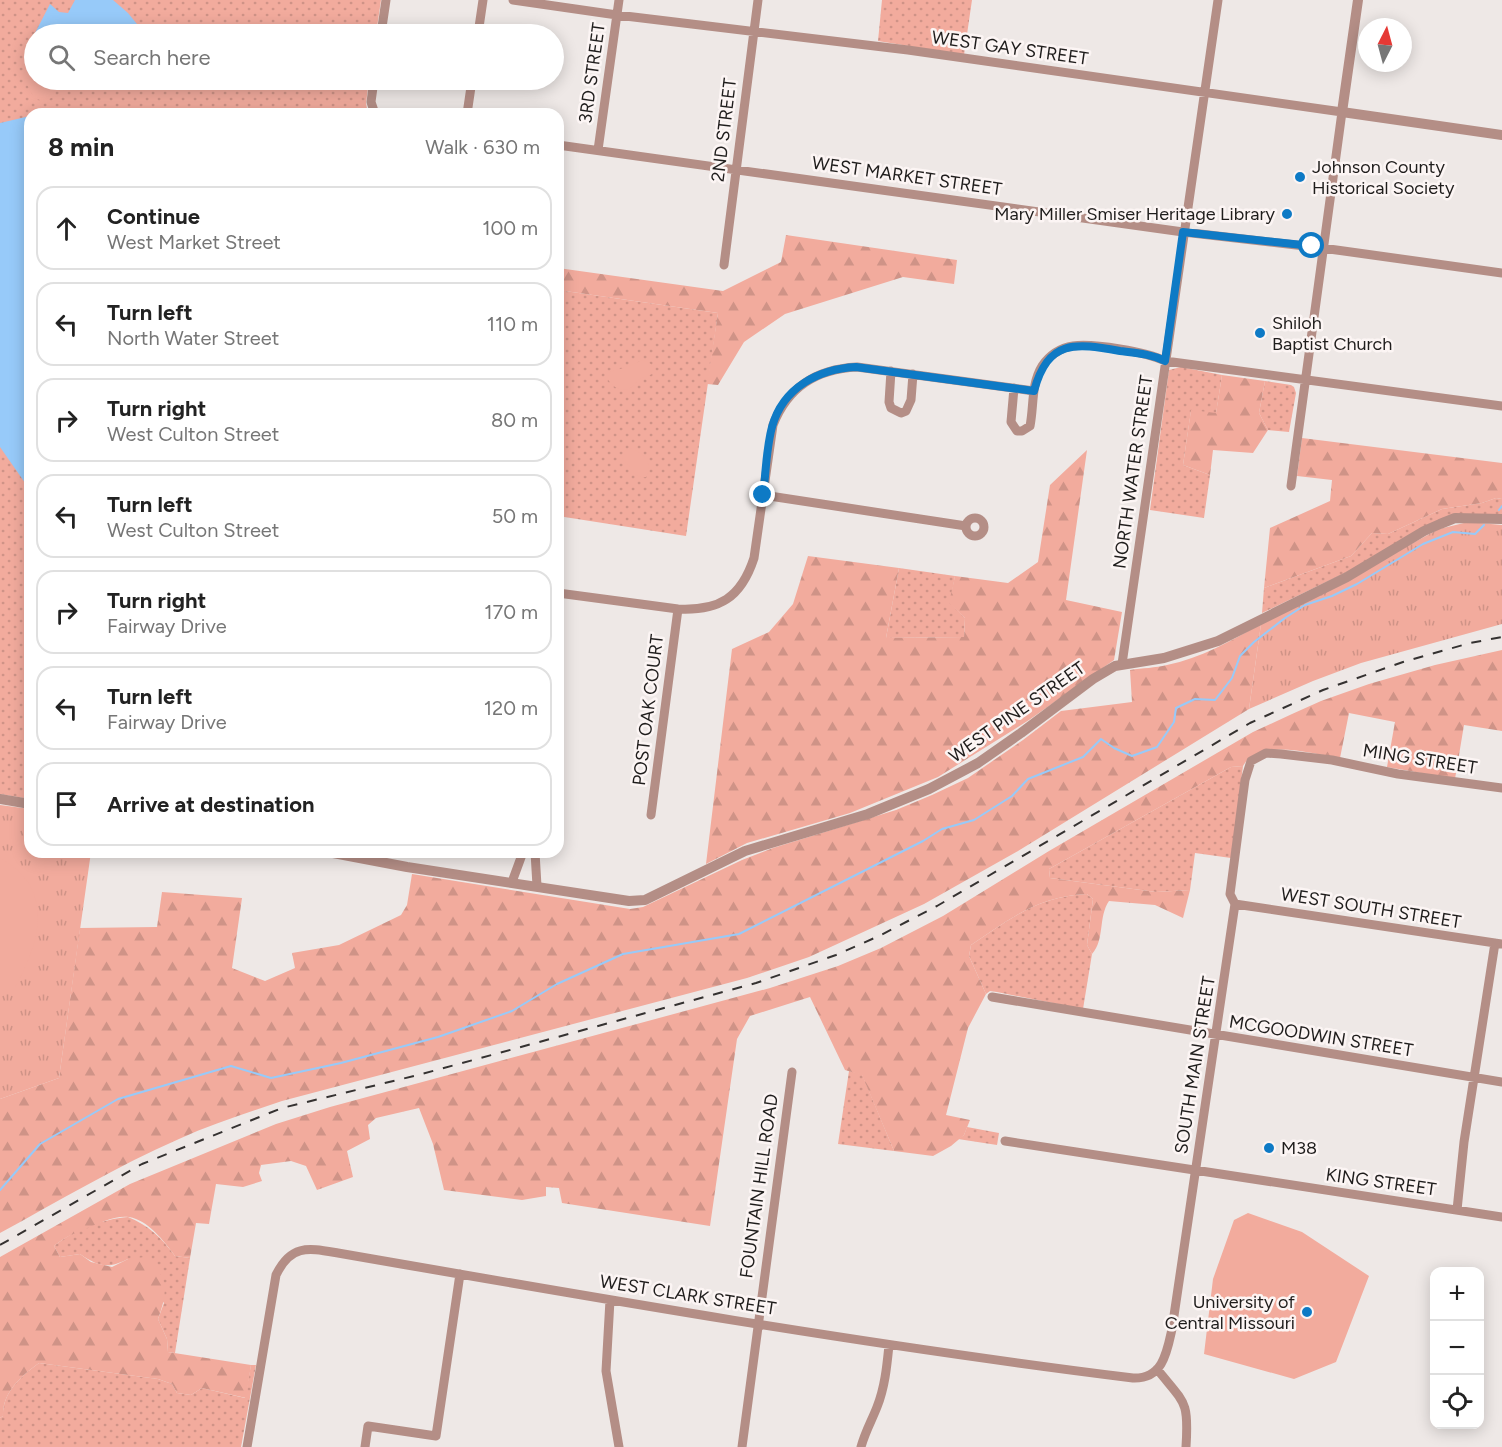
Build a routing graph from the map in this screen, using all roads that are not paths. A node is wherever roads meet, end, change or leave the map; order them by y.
1 (386, 0) edge
2 (483, 0) edge
3 (513, 0) edge
4 (619, 0) edge
5 (758, 0) edge
6 (1218, 0) edge
7 (1358, 0) edge
8 (617, 15) junction
9 (382, 24) edge
10 (479, 24) edge
11 (754, 30) junction
12 (373, 90) edge
13 (470, 90) edge
14 (1203, 93) junction
15 (373, 108) edge
16 (468, 108) edge
17 (1342, 112) junction
18 (1502, 135) edge
19 (564, 146) edge
20 (598, 150) junction
21 (735, 169) junction
22 (1183, 232) junction
23 (1322, 248) junction
24 (724, 265) dead end
25 (1502, 273) edge
26 (1165, 361) junction
27 (891, 371) junction
28 (913, 374) junction
29 (1304, 381) junction
30 (1014, 388) junction
31 (1034, 391) junction
32 (1502, 406) edge
33 (1291, 486) dead end
34 (763, 495) junction
35 (1502, 519) edge
36 (966, 526) dead end
37 (564, 594) edge
38 (678, 609) junction
39 (1122, 664) junction
40 (1332, 760) joint
41 (1502, 788) edge
42 (0, 799) edge
43 (24, 803) edge
44 (651, 815) dead end
45 (368, 858) edge
46 (521, 858) edge
47 (535, 858) edge
48 (512, 882) junction
49 (537, 886) junction
50 (1235, 904) junction
51 (1499, 944) edge
52 (992, 997) dead end
53 (1217, 1035) junction
54 (792, 1072) dead end
55 (1474, 1077) junction
56 (1502, 1082) edge
57 (1005, 1141) dead end
58 (1196, 1170) junction
59 (1457, 1210) junction
60 (1502, 1217) edge
61 (460, 1274) junction
62 (610, 1300) junction
63 (757, 1323) junction
64 (890, 1345) junction
65 (1157, 1369) junction
66 (247, 1447) edge
67 (365, 1447) edge
68 (620, 1447) edge
69 (742, 1447) edge
70 (861, 1447) edge
71 (1186, 1447) edge

1 - 9 street
2 - 10 street
3 - 8 street, WEST GAY STREET
4 - 8 street, 3RD STREET
5 - 11 street, 2ND STREET
6 - 14 street, NORTH WATER STREET
7 - 17 street
8 - 11 street, WEST GAY STREET
8 - 20 street, 3RD STREET
11 - 14 street, WEST GAY STREET
11 - 21 street, 2ND STREET
12 - 15 street
13 - 16 street
14 - 17 street, WEST GAY STREET
14 - 22 street, NORTH WATER STREET
17 - 18 street, WEST GAY STREET
17 - 23 street
19 - 20 street, WEST MARKET STREET
20 - 21 street, WEST MARKET STREET
21 - 22 street, WEST MARKET STREET
21 - 24 street, 2ND STREET
22 - 23 street, WEST MARKET STREET
22 - 26 street, NORTH WATER STREET
23 - 25 street, WEST MARKET STREET
23 - 29 street
26 - 29 street
26 - 31 street
26 - 39 street, NORTH WATER STREET
27 - 28 street
27 - 28 street
27 - 34 street
28 - 30 street
29 - 32 street
29 - 33 street
30 - 31 street
30 - 31 street
34 - 36 street
34 - 38 street
35 - 39 street, WEST PINE STREET
37 - 38 street
38 - 44 street, POST OAK COURT
39 - 49 street, WEST PINE STREET
40 - 41 street, MING STREET
40 - 50 street, SOUTH MAIN STREET
42 - 43 street
45 - 48 street, WEST PINE STREET
46 - 48 street
47 - 49 street
48 - 49 street, WEST PINE STREET
50 - 51 street, WEST SOUTH STREET
50 - 53 street, SOUTH MAIN STREET
51 - 55 street
52 - 53 street, MCGOODWIN STREET
53 - 55 street, MCGOODWIN STREET
53 - 58 street, SOUTH MAIN STREET
54 - 63 street, FOUNTAIN HILL ROAD
55 - 56 street, MCGOODWIN STREET
55 - 59 street
57 - 58 street, KING STREET
58 - 59 street, KING STREET
58 - 65 street, SOUTH MAIN STREET
59 - 60 street, KING STREET
61 - 62 street, WEST CLARK STREET
61 - 66 street, WEST CLARK STREET
61 - 67 street
62 - 63 street, WEST CLARK STREET
62 - 68 street
63 - 64 street, WEST CLARK STREET
63 - 69 street, FOUNTAIN HILL ROAD
64 - 65 street, WEST CLARK STREET
64 - 70 street
65 - 71 street

